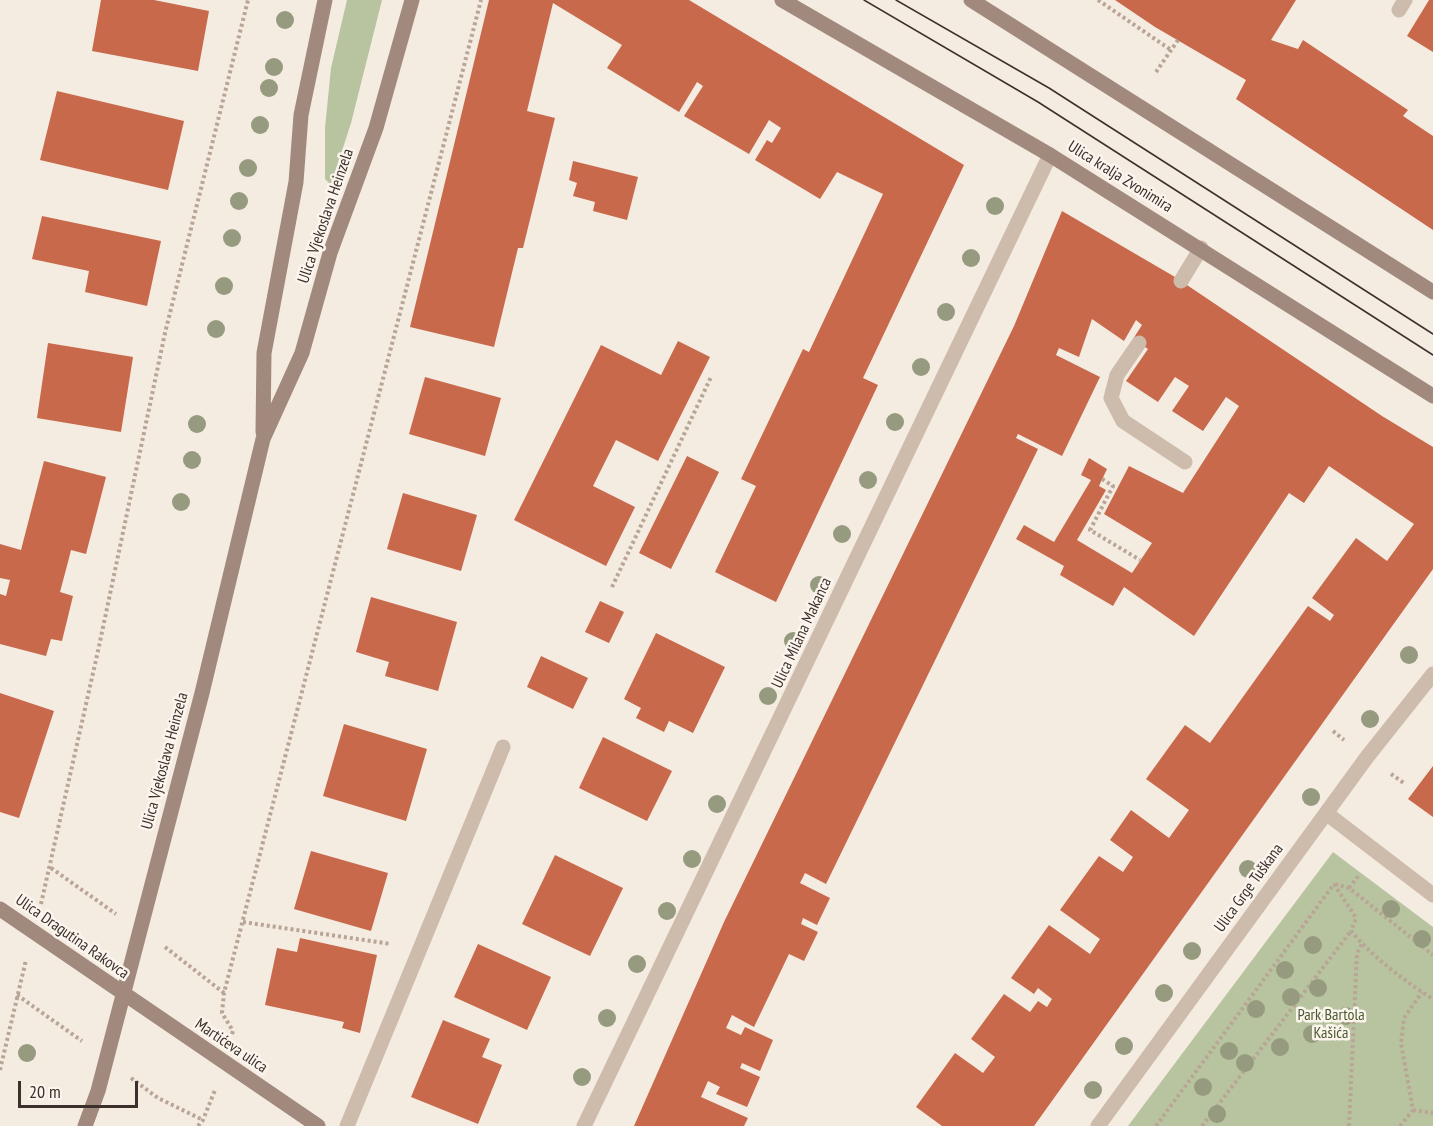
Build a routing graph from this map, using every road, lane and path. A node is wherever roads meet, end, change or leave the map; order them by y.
1 (248, 0) edge
2 (325, 0) edge
3 (412, 0) edge
4 (481, 0) edge
5 (782, 0) edge
6 (971, 0) edge
7 (1098, 0) edge
8 (1178, 40) dead end
9 (1171, 50) junction
10 (1156, 72) dead end
11 (1050, 155) junction
12 (1201, 248) junction
13 (1181, 281) dead end
14 (1433, 292) edge
15 (1139, 344) dead end
16 (711, 377) dead end
17 (1433, 396) edge
18 (263, 439) junction
19 (1185, 462) dead end
20 (1102, 479) dead end
21 (1140, 560) dead end
22 (612, 587) dead end
23 (1433, 674) edge
24 (1333, 731) dead end
25 (1349, 744) dead end
26 (503, 747) dead end
27 (1388, 771) dead end
28 (1405, 784) dead end
29 (1326, 813) junction
30 (51, 868) junction
31 (1334, 884) junction
32 (84, 893) dead end
33 (1433, 895) edge
34 (43, 896) dead end
35 (0, 909) edge
36 (243, 922) junction
37 (1351, 931) junction
38 (1362, 944) junction
39 (421, 948) junction
40 (1433, 955) edge
41 (27, 956) dead end
42 (188, 962) dead end
43 (1422, 992) junction
44 (224, 993) junction
45 (17, 994) junction
46 (123, 995) junction
47 (1433, 999) edge
48 (59, 1023) dead end
49 (230, 1040) dead end
50 (0, 1070) edge
51 (98, 1091) junction
52 (158, 1098) dead end
53 (213, 1101) dead end
54 (1413, 1110) junction
55 (1433, 1113) edge
56 (203, 1120) junction
57 (85, 1126) edge
58 (96, 1126) edge
59 (198, 1126) edge
60 (318, 1126) edge
61 (347, 1126) edge
62 (584, 1126) edge
63 (1098, 1126) edge
64 (1156, 1126) edge
65 (1202, 1126) edge
66 (1349, 1126) edge
67 (1400, 1126) edge

1 - 30 path
2 - 18 main road, Ulica Vjekoslava Heinzela
3 - 18 main road, Ulica Vjekoslava Heinzela
4 - 36 path
5 - 11 main road, Ulica kralja Zvonimira
6 - 14 main road
7 - 9 path
8 - 9 path
9 - 10 path
11 - 12 main road, Ulica kralja Zvonimira
11 - 62 street, Ulica Milana Makanca
12 - 13 street
12 - 17 main road, Ulica kralja Zvonimira
15 - 19 street
16 - 22 path
18 - 46 main road, Ulica Vjekoslava Heinzela
20 - 21 path
23 - 29 street, Ulica Grge Tuškana
24 - 25 path
26 - 39 street
27 - 28 path
29 - 33 street
29 - 63 street, Ulica Grge Tuškana
30 - 32 path
30 - 34 path
31 - 37 path
31 - 40 path
31 - 64 path
35 - 46 main road, Ulica Dragutina Rakovca
36 - 39 path
36 - 44 path
37 - 38 path
37 - 65 path
38 - 43 path
38 - 66 path
39 - 61 street
41 - 45 path
42 - 44 path
43 - 47 path
43 - 54 path
44 - 49 path
45 - 48 path
45 - 50 path
46 - 51 main road, Ulica Vjekoslava Heinzela
46 - 60 main road, Martićeva ulica
51 - 57 main road, Ulica Vjekoslava Heinzela
51 - 58 main road, Ulica Vjekoslava Heinzela
52 - 56 path
53 - 56 path
54 - 55 path
54 - 67 path
56 - 59 path

